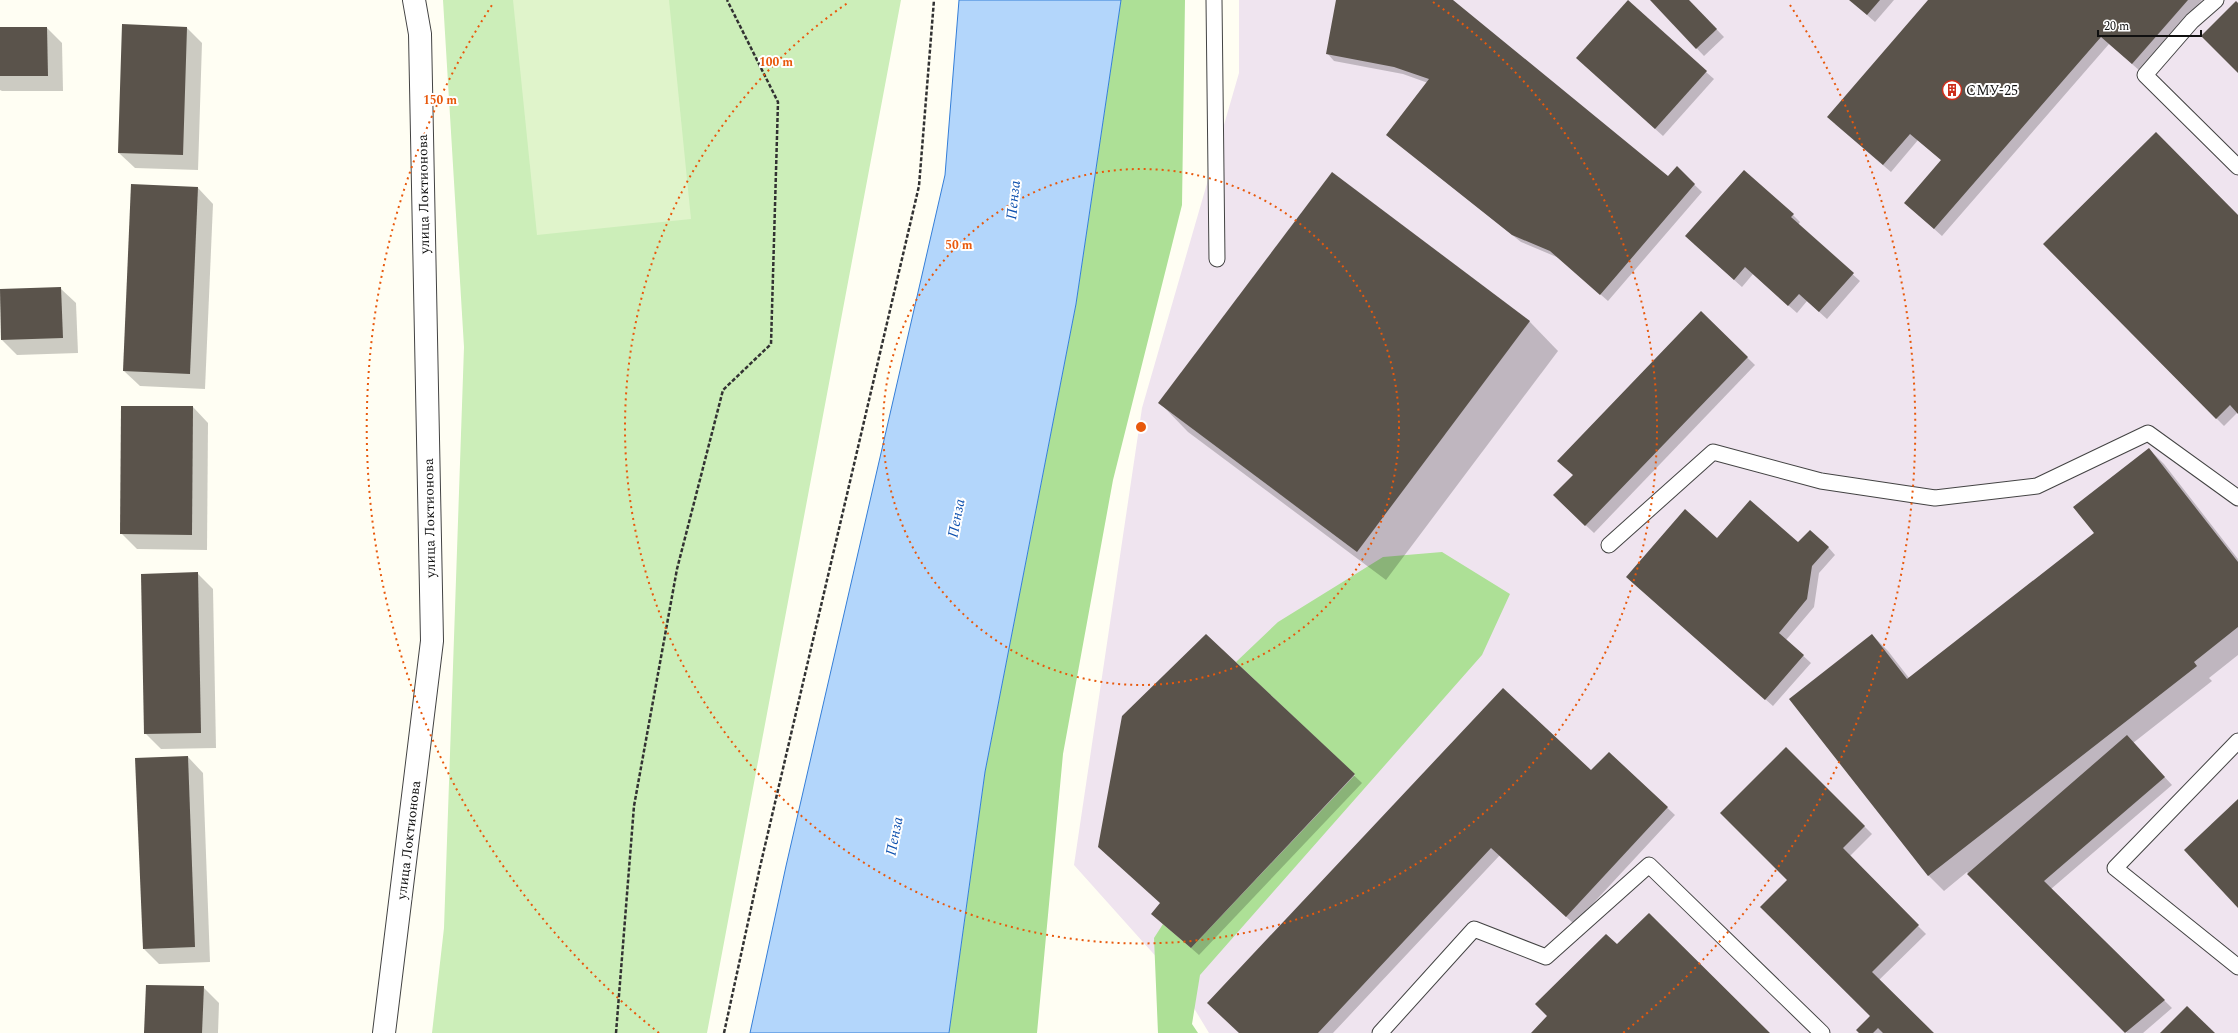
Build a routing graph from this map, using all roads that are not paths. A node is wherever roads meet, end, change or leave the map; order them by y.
1 (414, 0) edge
2 (1214, 0) edge
3 (2216, 0) edge
4 (2238, 167) edge
5 (1217, 259) dead end
6 (2238, 498) edge
7 (1609, 545) dead end
8 (2238, 741) edge
9 (2238, 967) edge
10 (384, 1033) edge
11 (1380, 1033) edge
12 (1822, 1033) edge

1 - 10 street, улица Локтионова
2 - 5 lane
3 - 4 lane
6 - 7 lane
8 - 9 lane
11 - 12 lane

